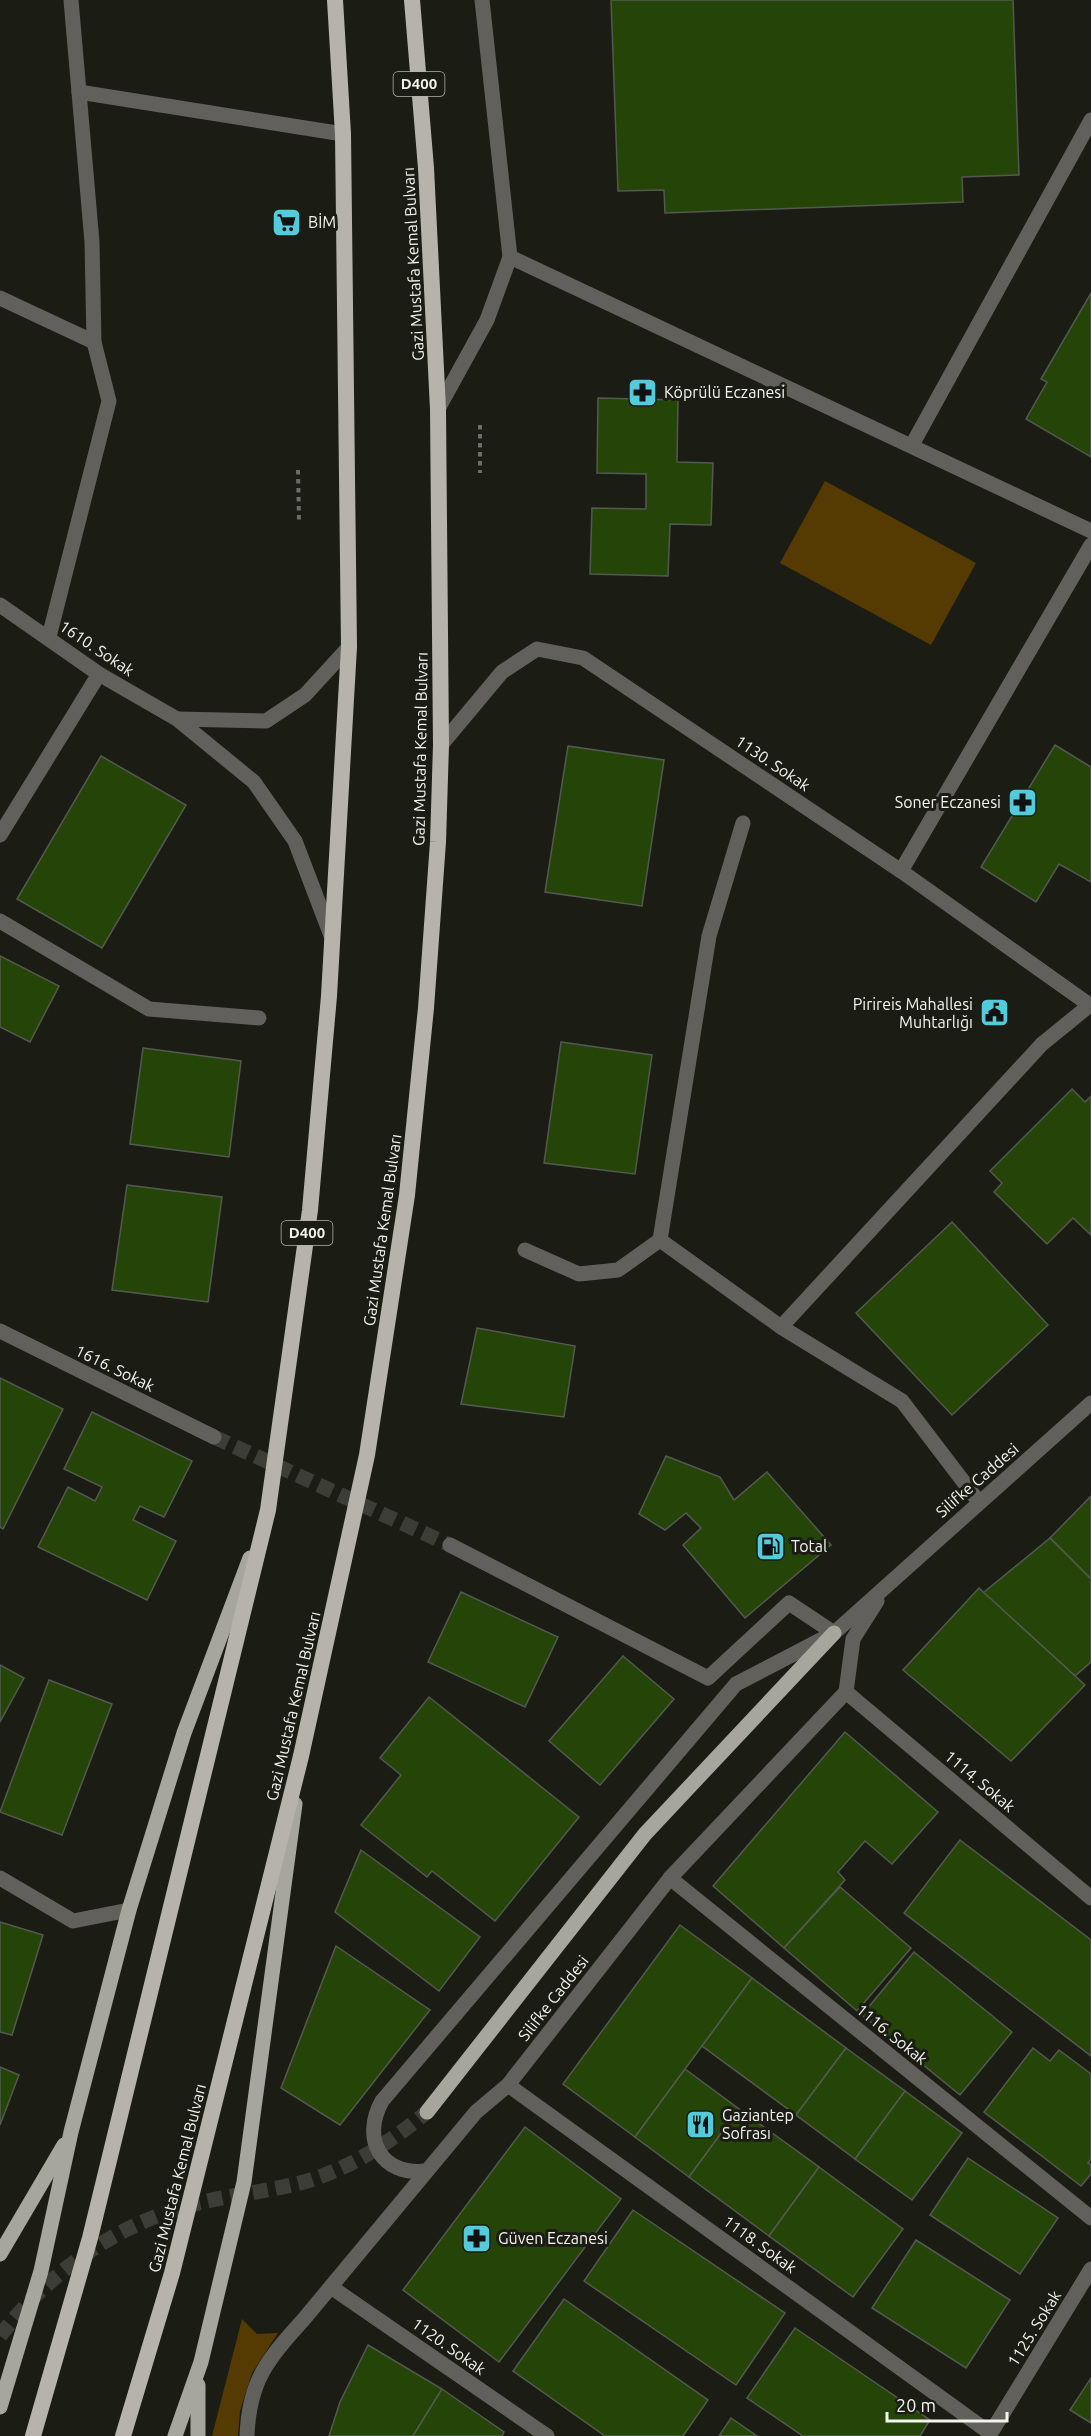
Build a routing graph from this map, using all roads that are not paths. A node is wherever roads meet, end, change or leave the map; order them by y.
1 (71, 0) edge
2 (335, 0) edge
3 (412, 0) edge
4 (482, 0) edge
5 (79, 92) junction
6 (1091, 120) edge
7 (343, 134) junction
8 (510, 257) junction
9 (0, 298) edge
10 (94, 342) junction
11 (438, 409) junction
12 (912, 445) junction
13 (1091, 531) edge
14 (1091, 545) edge
15 (0, 604) edge
16 (49, 637) junction
17 (349, 647) junction
18 (99, 674) junction
19 (177, 719) junction
20 (441, 745) junction
21 (743, 823) dead end
22 (0, 835) edge
23 (901, 871) junction
24 (0, 921) edge
25 (332, 938) junction
26 (1091, 1005) edge
27 (260, 1018) dead end
28 (660, 1240) junction
29 (525, 1250) dead end
30 (781, 1327) junction
31 (0, 1332) edge
32 (1091, 1403) edge
33 (214, 1437) tunnel mouth
34 (979, 1502) junction
35 (268, 1510) junction
36 (450, 1545) tunnel mouth
37 (887, 1584) junction
38 (834, 1633) junction
39 (846, 1692) junction
40 (301, 1756) junction
41 (0, 1878) edge
42 (670, 1878) junction
43 (1091, 1898) edge
44 (129, 1910) junction
45 (508, 2085) junction
46 (427, 2112) tunnel mouth
47 (71, 2132) junction
48 (426, 2171) junction
49 (1091, 2218) edge
50 (0, 2254) edge
51 (1091, 2269) edge
52 (331, 2286) junction
53 (201, 2362) junction
54 (0, 2407) edge
55 (989, 2435) edge
56 (33, 2436) edge
57 (123, 2436) edge
58 (176, 2436) edge
59 (198, 2436) edge
60 (248, 2436) edge
61 (547, 2436) edge

1 - 5 street
2 - 7 highway, D400
3 - 11 highway, Gazi Mustafa Kemal Bulvarı / D400
4 - 8 street
5 - 7 street
5 - 10 street
6 - 12 street
7 - 17 highway, D400
8 - 11 street
8 - 12 street
9 - 10 street
10 - 16 street
11 - 20 highway, Gazi Mustafa Kemal Bulvarı / D400
12 - 13 street
14 - 23 street
15 - 16 street, 1610. Sokak
16 - 18 street, 1610. Sokak
17 - 19 street
17 - 25 highway, D400
18 - 19 street, 1610. Sokak
18 - 22 street
19 - 25 street, 1610. Sokak
20 - 23 street, 1130. Sokak
20 - 40 highway, Gazi Mustafa Kemal Bulvarı / D400
21 - 28 street
23 - 26 street, 1130. Sokak
24 - 27 street
25 - 35 highway, D400
26 - 30 street
28 - 29 street
28 - 30 street
30 - 34 street
31 - 33 street, 1616. Sokak
32 - 34 street, Silifke Caddesi
34 - 37 street, Silifke Caddesi
35 - 44 main road
35 - 56 highway, D400
36 - 38 street
37 - 38 street, Silifke Caddesi
37 - 39 street, Silifke Caddesi
38 - 46 main road
38 - 48 street, Silifke Caddesi
39 - 42 street, Silifke Caddesi
39 - 43 street, 1114. Sokak
40 - 53 main road
40 - 57 highway, Gazi Mustafa Kemal Bulvarı / D400
41 - 44 street
42 - 45 street, Silifke Caddesi
42 - 49 street, 1116. Sokak
44 - 47 main road
45 - 48 street, Silifke Caddesi
45 - 55 street, 1118. Sokak
47 - 50 main road
47 - 54 main road
48 - 52 street, Silifke Caddesi
51 - 55 street, 1125. Sokak
52 - 60 street, Silifke Caddesi
52 - 61 street, 1120. Sokak
53 - 58 main road
53 - 59 main road

